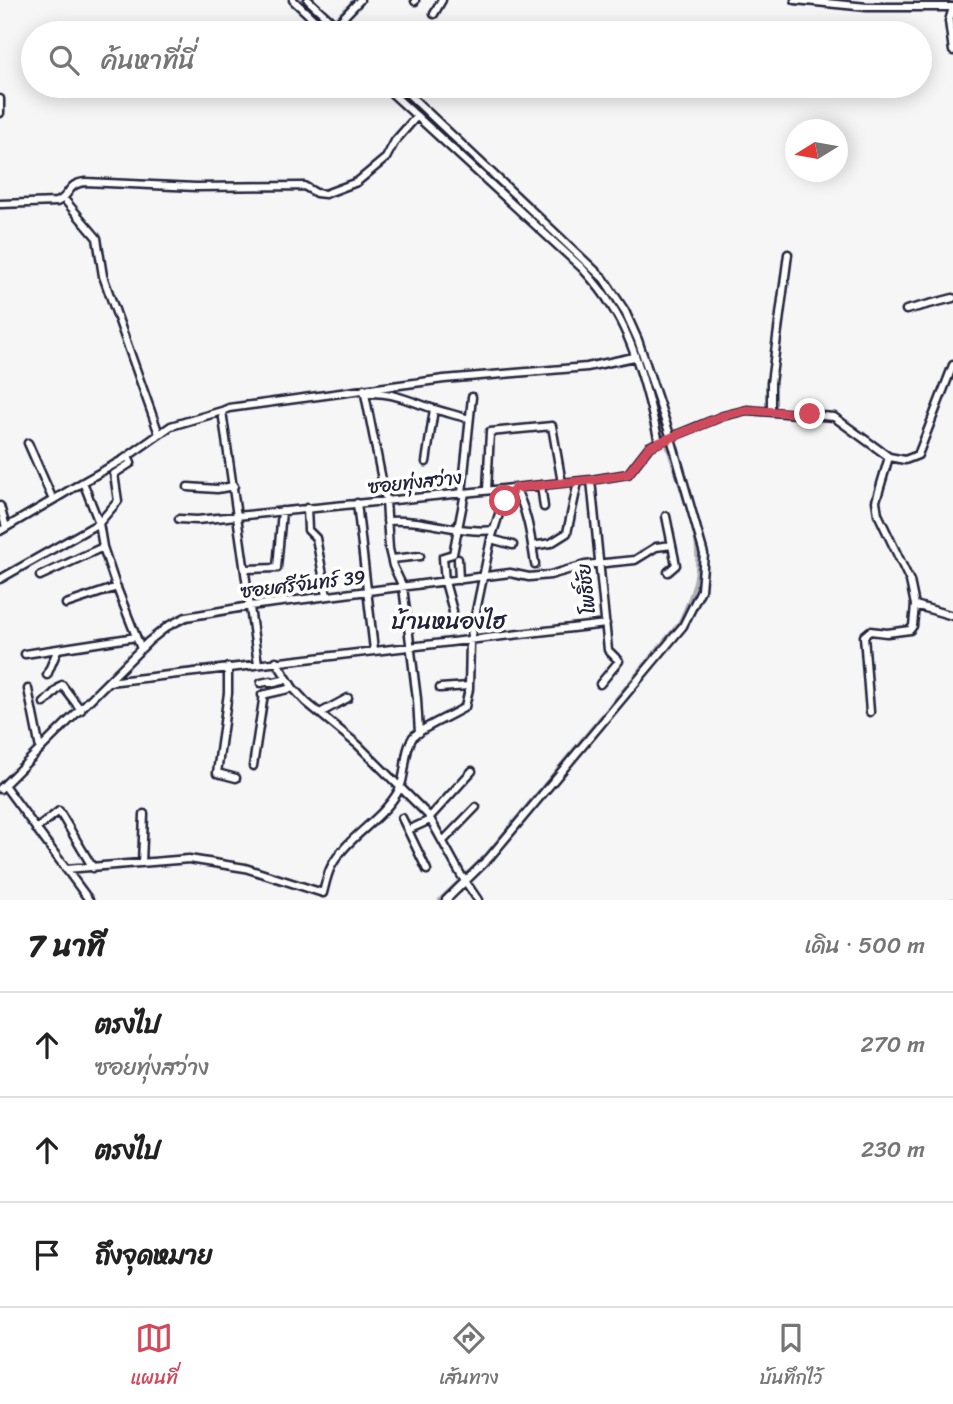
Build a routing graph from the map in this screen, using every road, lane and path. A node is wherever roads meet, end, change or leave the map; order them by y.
1 (293, 0) edge
2 (308, 0) edge
3 (359, 0) edge
4 (442, 0) edge
5 (795, 0) edge
6 (953, 7) edge
7 (434, 14) dead end
8 (315, 21) edge
9 (332, 21) edge
10 (340, 21) edge
11 (953, 51) edge
12 (397, 98) edge
13 (413, 98) edge
14 (0, 99) edge
15 (0, 113) edge
16 (417, 116) junction
17 (64, 199) junction
18 (0, 204) edge
19 (788, 254) dead end
20 (953, 298) edge
21 (906, 310) dead end
22 (634, 357) junction
23 (953, 365) edge
24 (365, 392) junction
25 (472, 397) dead end
26 (434, 409) junction
27 (222, 411) junction
28 (771, 411) junction
29 (470, 419) junction
30 (159, 434) junction
31 (665, 440) junction
32 (28, 443) dead end
33 (128, 457) junction
34 (889, 457) junction
35 (426, 462) dead end
36 (592, 480) junction
37 (83, 482) junction
38 (578, 482) junction
39 (562, 483) junction
40 (541, 485) junction
41 (234, 486) junction
42 (188, 487) dead end
43 (515, 488) junction
44 (487, 490) junction
45 (464, 493) junction
46 (53, 500) junction
47 (386, 500) junction
48 (357, 503) junction
49 (0, 506) edge
50 (544, 507) dead end
51 (307, 508) junction
52 (282, 511) junction
53 (239, 515) junction
54 (666, 516) dead end
55 (179, 519) dead end
56 (387, 521) junction
57 (99, 523) junction
58 (3, 529) edge
59 (457, 529) junction
60 (494, 530) junction
61 (491, 539) junction
62 (513, 545) dead end
63 (672, 545) junction
64 (532, 546) junction
65 (103, 547) junction
66 (420, 556) dead end
67 (392, 559) junction
68 (458, 559) dead end
69 (535, 564) dead end
70 (600, 565) junction
71 (245, 569) junction
72 (668, 572) dead end
73 (40, 576) dead end
74 (484, 577) junction
75 (0, 579) edge
76 (459, 580) junction
77 (445, 582) junction
78 (117, 587) junction
79 (403, 587) junction
80 (367, 591) junction
81 (327, 596) junction
82 (66, 604) dead end
83 (915, 605) junction
84 (250, 606) junction
85 (953, 616) edge
86 (452, 621) dead end
87 (606, 624) junction
88 (136, 637) junction
89 (470, 640) junction
90 (409, 646) junction
91 (58, 649) junction
92 (141, 649) junction
93 (374, 650) junction
94 (25, 654) dead end
95 (276, 662) junction
96 (258, 664) junction
97 (228, 667) junction
98 (47, 676) dead end
99 (287, 679) junction
100 (109, 682) junction
101 (261, 682) dead end
102 (600, 684) dead end
103 (469, 685) junction
104 (293, 688) junction
105 (440, 688) dead end
106 (28, 689) dead end
107 (348, 698) dead end
108 (44, 703) dead end
109 (81, 710) junction
110 (870, 712) dead end
111 (320, 713) junction
112 (419, 733) junction
113 (40, 749) junction
114 (253, 766) dead end
115 (472, 771) dead end
116 (236, 778) dead end
117 (2, 787) edge
118 (400, 787) junction
119 (476, 807) dead end
120 (144, 814) dead end
121 (402, 818) dead end
122 (430, 819) junction
123 (36, 829) junction
124 (408, 830) junction
125 (443, 841) junction
126 (142, 863) junction
127 (93, 868) junction
128 (66, 869) junction
129 (427, 870) dead end
130 (464, 878) junction
131 (324, 887) junction
132 (89, 900) edge
133 (321, 900) edge
134 (446, 900) edge
135 (478, 900) edge

1 - 8 street
2 - 9 street
3 - 10 street
4 - 7 street
5 - 6 street
6 - 11 street
12 - 16 street
13 - 31 street
14 - 15 street
16 - 17 street
16 - 22 street
17 - 18 street
17 - 30 street
19 - 28 street
20 - 21 street
22 - 24 street
22 - 31 street
23 - 34 street
24 - 26 street
24 - 27 street
24 - 47 street
25 - 29 street
26 - 29 street
26 - 35 street
27 - 30 street
27 - 41 street
28 - 31 street
28 - 34 street
29 - 45 street
30 - 33 street
31 - 36 street, ซอยทุ่งสว่าง
31 - 130 street
32 - 46 street
33 - 37 street
33 - 57 street
34 - 83 street
36 - 38 street, ซอยทุ่งสว่าง
36 - 70 street, โพธิ์ชัย
37 - 46 street
37 - 57 street
38 - 39 street, ซอยทุ่งสว่าง
38 - 64 street
39 - 40 street, ซอยทุ่งสว่าง
39 - 44 street
40 - 43 street, ซอยทุ่งสว่าง
40 - 50 street
41 - 42 street
41 - 53 street
43 - 44 street, ซอยทุ่งสว่าง
43 - 60 street
43 - 64 street
44 - 45 street, ซอยทุ่งสว่าง
45 - 47 street, ซอยทุ่งสว่าง
45 - 59 street
46 - 58 street
47 - 48 street, ซอยทุ่งสว่าง
47 - 56 street
48 - 51 street, ซอยทุ่งสว่าง
48 - 80 street
49 - 58 street
51 - 52 street, ซอยทุ่งสว่าง
51 - 81 street
52 - 53 street, ซอยทุ่งสว่าง
52 - 71 street
53 - 55 street, ซอยทุ่งสว่าง
53 - 71 street
54 - 63 street
56 - 59 street
56 - 67 street
57 - 65 street
57 - 75 street
59 - 60 street
59 - 77 street
60 - 61 street
61 - 62 street
61 - 74 street
63 - 70 street, ซอยศรีจันทร์ 39
63 - 72 street
64 - 69 street
65 - 73 street
65 - 78 street
66 - 67 street
67 - 79 street
68 - 76 street
70 - 74 street, ซอยศรีจันทร์ 39
70 - 87 street, โพธิ์ชัย
71 - 84 street
74 - 76 street, ซอยศรีจันทร์ 39
74 - 89 street
76 - 77 street, ซอยศรีจันทร์ 39
77 - 79 street, ซอยศรีจันทร์ 39
77 - 86 street
78 - 82 street
78 - 88 street
79 - 80 street, ซอยศรีจันทร์ 39
79 - 90 street
80 - 81 street, ซอยศรีจันทร์ 39
80 - 93 street
81 - 84 street, ซอยศรีจันทร์ 39
83 - 85 street
83 - 110 street
84 - 92 street, ซอยศรีจันทร์ 39
84 - 96 street
87 - 89 street
87 - 102 street, โพธิ์ชัย
88 - 91 street
88 - 92 street
89 - 90 street
89 - 103 street
90 - 93 street
90 - 112 street
91 - 94 street
91 - 98 street
92 - 100 street, ซอยศรีจันทร์ 39
93 - 95 street
95 - 96 street
95 - 99 street
96 - 97 street
97 - 100 street
97 - 116 street
99 - 101 street
99 - 104 street
100 - 109 street, ซอยศรีจันทร์ 39
103 - 105 street
103 - 112 street
104 - 111 street
104 - 114 street
106 - 113 street
107 - 111 street
108 - 109 street
109 - 113 street, ซอยศรีจันทร์ 39
111 - 118 street
112 - 118 street
113 - 117 street, ซอยศรีจันทร์ 39
115 - 122 street
117 - 123 street
118 - 122 street
118 - 131 street
119 - 125 street
120 - 126 street
121 - 124 street
122 - 124 street
122 - 125 street
123 - 127 street
123 - 128 street
124 - 129 street
125 - 130 street
126 - 127 street
126 - 131 street
127 - 128 street
128 - 132 street
130 - 134 street
130 - 135 street
131 - 133 street

